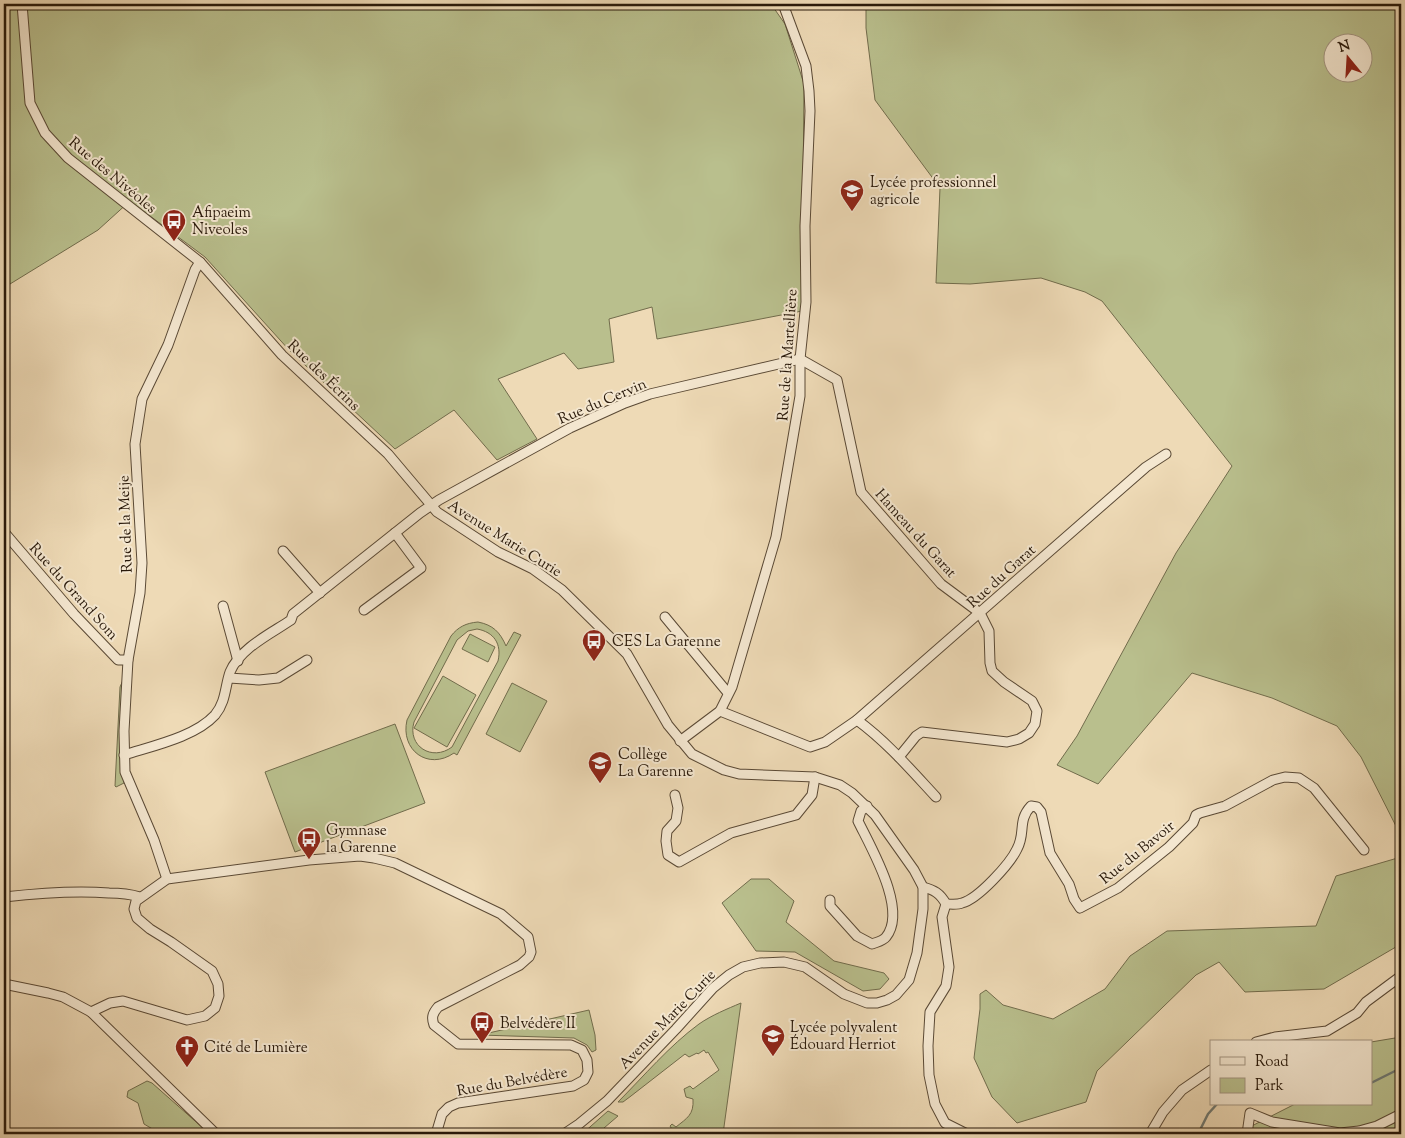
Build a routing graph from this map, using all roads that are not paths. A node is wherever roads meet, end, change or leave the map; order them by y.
1 (22, 4) edge
2 (783, 4) edge
3 (200, 262) junction
4 (800, 359) junction
5 (1166, 454) dead end
6 (430, 506) junction
7 (4, 532) edge
8 (395, 533) junction
9 (282, 551) dead end
10 (320, 593) junction
11 (222, 606) dead end
12 (364, 610) dead end
13 (980, 613) junction
14 (666, 617) dead end
15 (128, 660) junction
16 (307, 660) dead end
17 (238, 661) junction
18 (229, 678) junction
19 (728, 693) junction
20 (720, 711) junction
21 (857, 720) junction
22 (680, 741) junction
23 (124, 755) junction
24 (899, 757) junction
25 (815, 777) junction
26 (675, 795) dead end
27 (936, 797) dead end
28 (867, 806) junction
29 (1364, 850) dead end
30 (167, 878) junction
31 (923, 887) junction
32 (4, 897) edge
33 (140, 897) junction
34 (830, 900) dead end
35 (946, 904) junction
36 (1401, 976) edge
37 (4, 984) edge
38 (91, 1012) junction
39 (1264, 1040) edge
40 (1210, 1071) edge
41 (1246, 1108) edge
42 (1401, 1114) edge
43 (216, 1134) edge
44 (436, 1134) edge
45 (564, 1134) edge
46 (967, 1134) edge
47 (1150, 1134) edge
48 (1247, 1134) edge

1 - 3 street, Rue des Nivéoles
2 - 4 street, Rue de la Martellière
3 - 6 street, Rue des Écrins
3 - 15 street, Rue de la Meije
4 - 6 street, Rue du Cervin
4 - 13 street, Hameau du Garat
4 - 19 street, Rue de la Martellière
5 - 13 street, Rue du Garat
6 - 8 street, Rue du Cervin
6 - 22 street, Avenue Marie Curie
7 - 15 street, Rue du Grand Som
8 - 10 street, Rue du Cervin
8 - 12 street
9 - 10 street
10 - 17 street, Rue du Cervin
11 - 17 street
13 - 21 street, Rue du Garat
13 - 24 street
14 - 19 street
15 - 23 street, Rue de la Meije
16 - 18 street
17 - 18 street, Rue du Cervin
18 - 23 street, Rue du Cervin
19 - 20 street, Rue de la Martellière
20 - 21 street, Rue du Garat
20 - 22 street, Rue de la Martellière
21 - 24 street
22 - 25 street, Avenue Marie Curie
23 - 30 street, Rue de la Meije
24 - 27 street
25 - 26 street
25 - 28 street, Avenue Marie Curie
28 - 31 street, Avenue Marie Curie
28 - 34 street
29 - 35 street, Rue du Bavoir
30 - 33 street
30 - 44 street, Rue du Belvédère
31 - 35 street
31 - 45 street, Avenue Marie Curie
32 - 33 street
33 - 38 street
35 - 46 street
36 - 39 street
37 - 38 street
38 - 43 street
40 - 47 street
41 - 42 street
41 - 48 street

